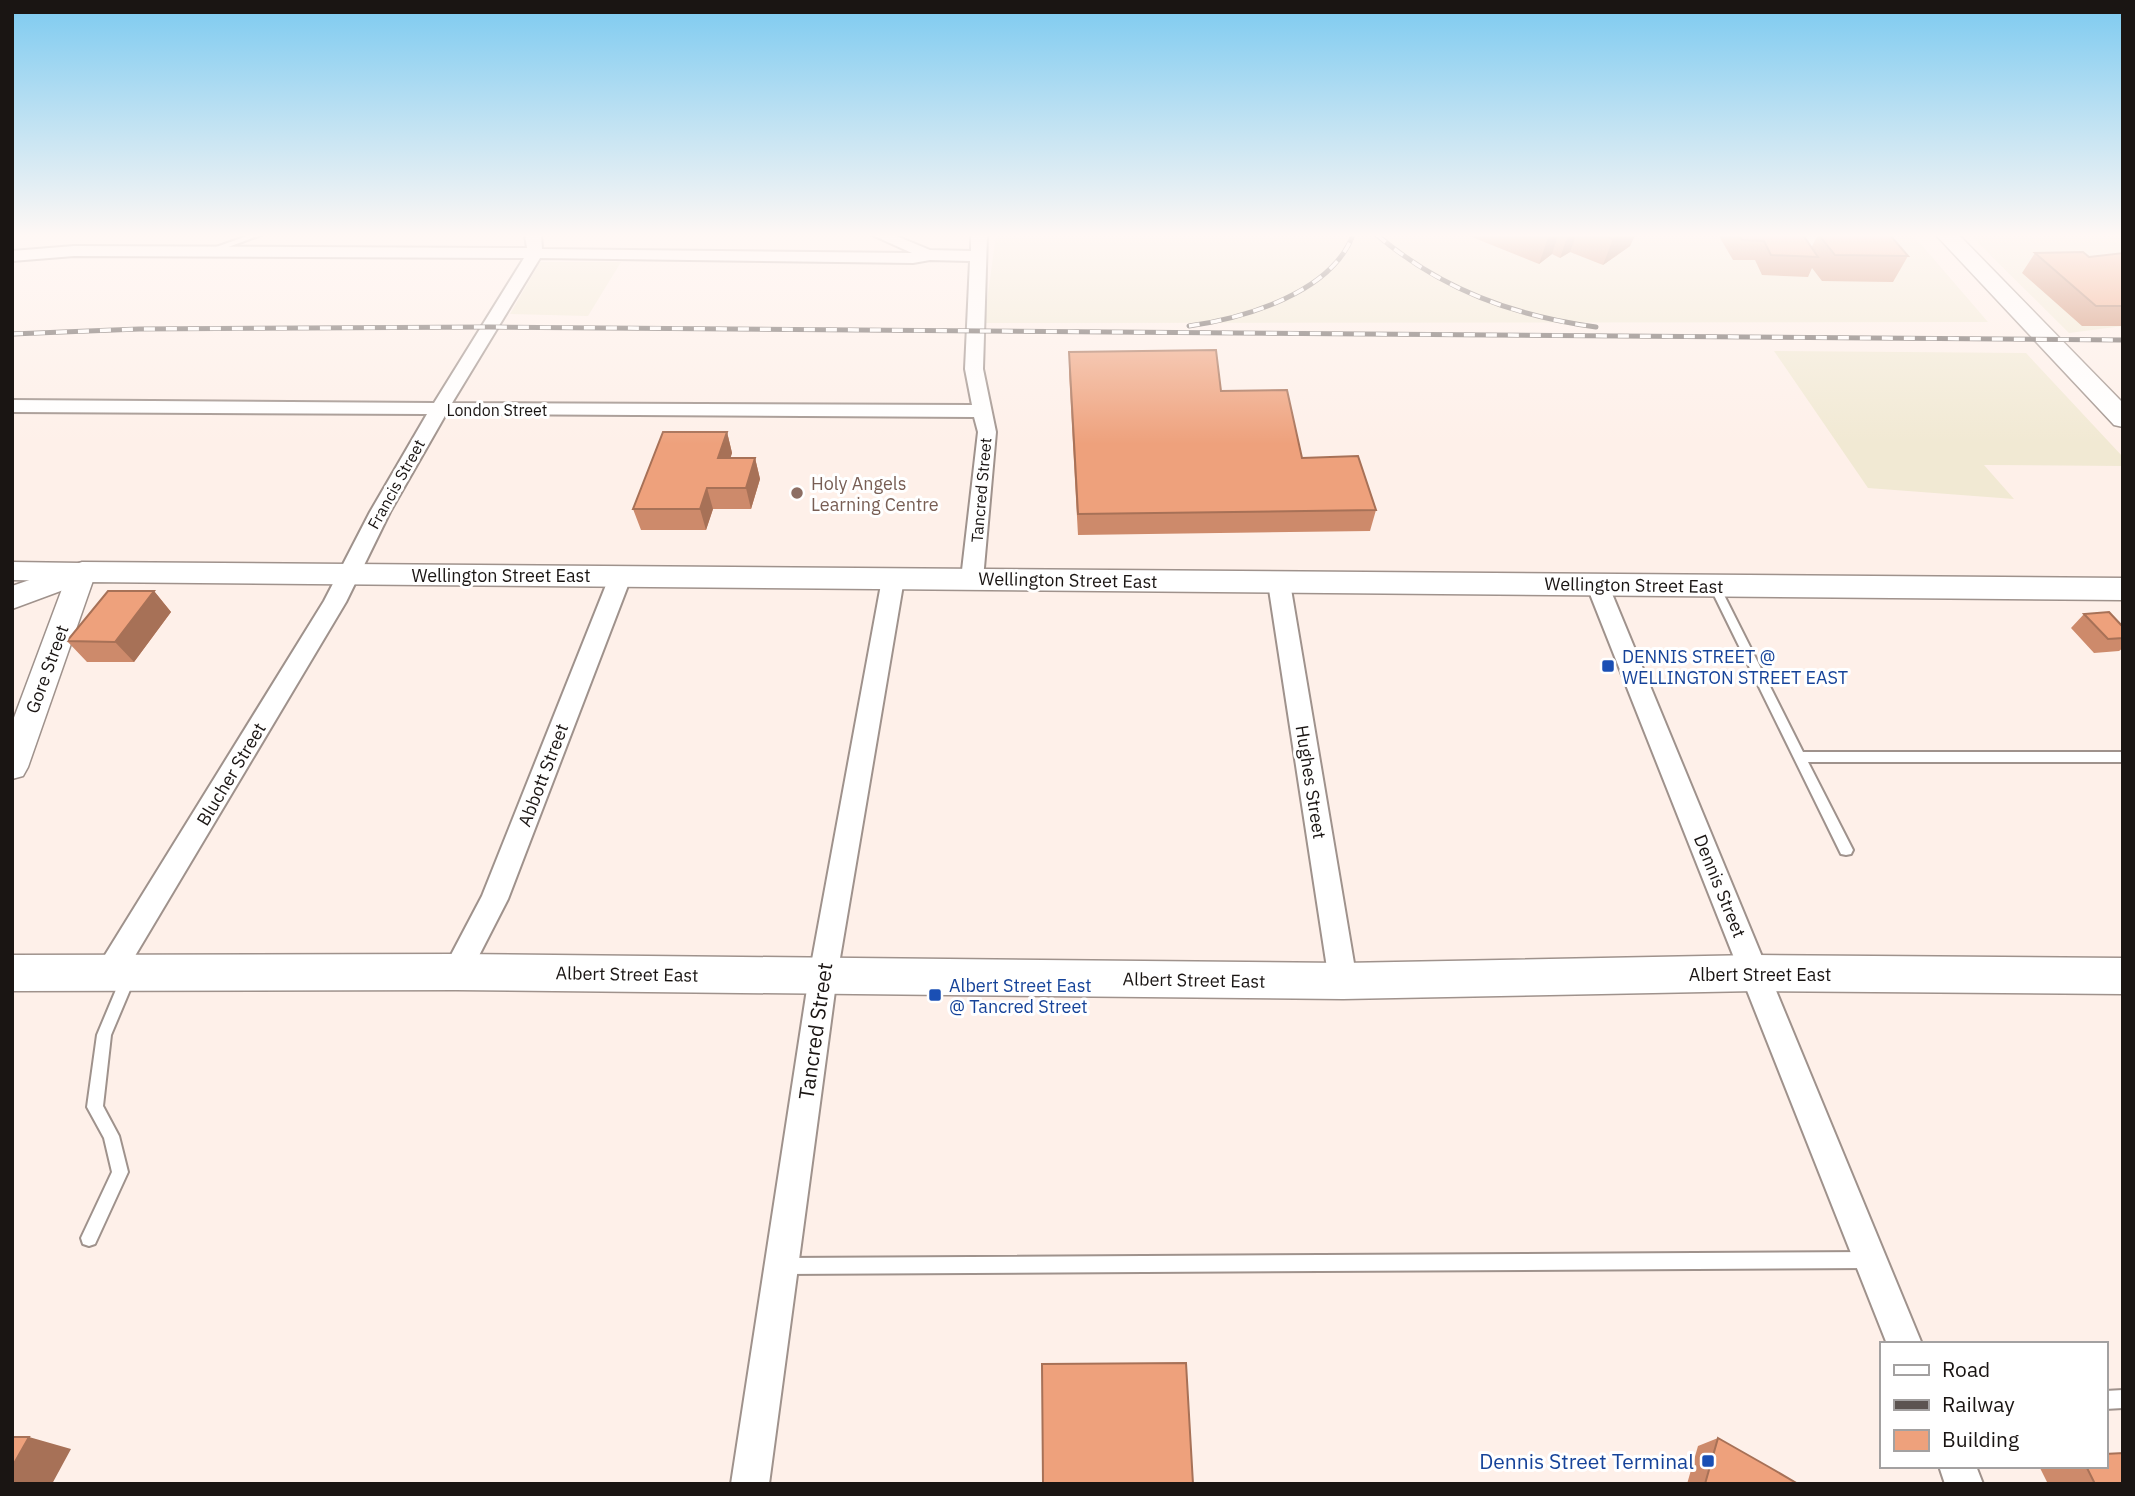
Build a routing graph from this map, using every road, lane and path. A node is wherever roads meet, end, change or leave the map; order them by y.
1 (499, 305) edge
2 (976, 305) edge
3 (2014, 305) edge
4 (12, 406) edge
5 (439, 410) junction
6 (983, 411) junction
7 (2123, 419) edge
8 (12, 571) edge
9 (82, 572) junction
10 (349, 574) junction
11 (621, 575) junction
12 (893, 579) junction
13 (972, 579) junction
14 (1279, 583) junction
15 (1597, 584) junction
16 (1715, 587) junction
17 (2123, 589) edge
18 (12, 598) edge
19 (15, 750) edge
20 (1799, 757) junction
21 (2123, 757) edge
22 (1846, 850) dead end
23 (120, 971) junction
24 (456, 972) junction
25 (12, 973) edge
26 (1756, 973) junction
27 (823, 976) junction
28 (2123, 976) edge
29 (1343, 981) junction
30 (89, 1238) dead end
31 (1872, 1260) junction
32 (782, 1266) junction
33 (1904, 1342) edge
34 (750, 1484) edge

1 - 5 street, Francis Street
2 - 6 street, Tancred Street
3 - 7 main road
4 - 5 street, London Street
5 - 6 street, London Street
5 - 10 street, Francis Street
6 - 13 street, Tancred Street
8 - 9 street, Wellington Street East
9 - 10 main road, Wellington Street East
9 - 18 main road
9 - 19 street, Gore Street
10 - 11 main road, Wellington Street East
10 - 23 street, Blucher Street
11 - 12 main road, Wellington Street East
11 - 24 street, Abbott Street
12 - 13 main road, Wellington Street East
12 - 27 street, Tancred Street
13 - 14 main road, Wellington Street East
14 - 15 main road, Wellington Street East
14 - 29 street, Hughes Street
15 - 16 main road, Wellington Street East
15 - 26 street, Dennis Street
16 - 17 main road, Wellington Street East
16 - 20 lane
20 - 21 lane
20 - 22 lane
23 - 24 main road, Albert Street East
23 - 25 main road, Albert Street East
23 - 30 lane
24 - 27 main road, Albert Street East
26 - 28 main road, Albert Street East
26 - 29 main road, Albert Street East
26 - 31 street, Dennis Street
27 - 29 main road, Albert Street East
27 - 32 street, Tancred Street
31 - 32 lane
31 - 33 street, Dennis Street
32 - 34 street, Tancred Street

